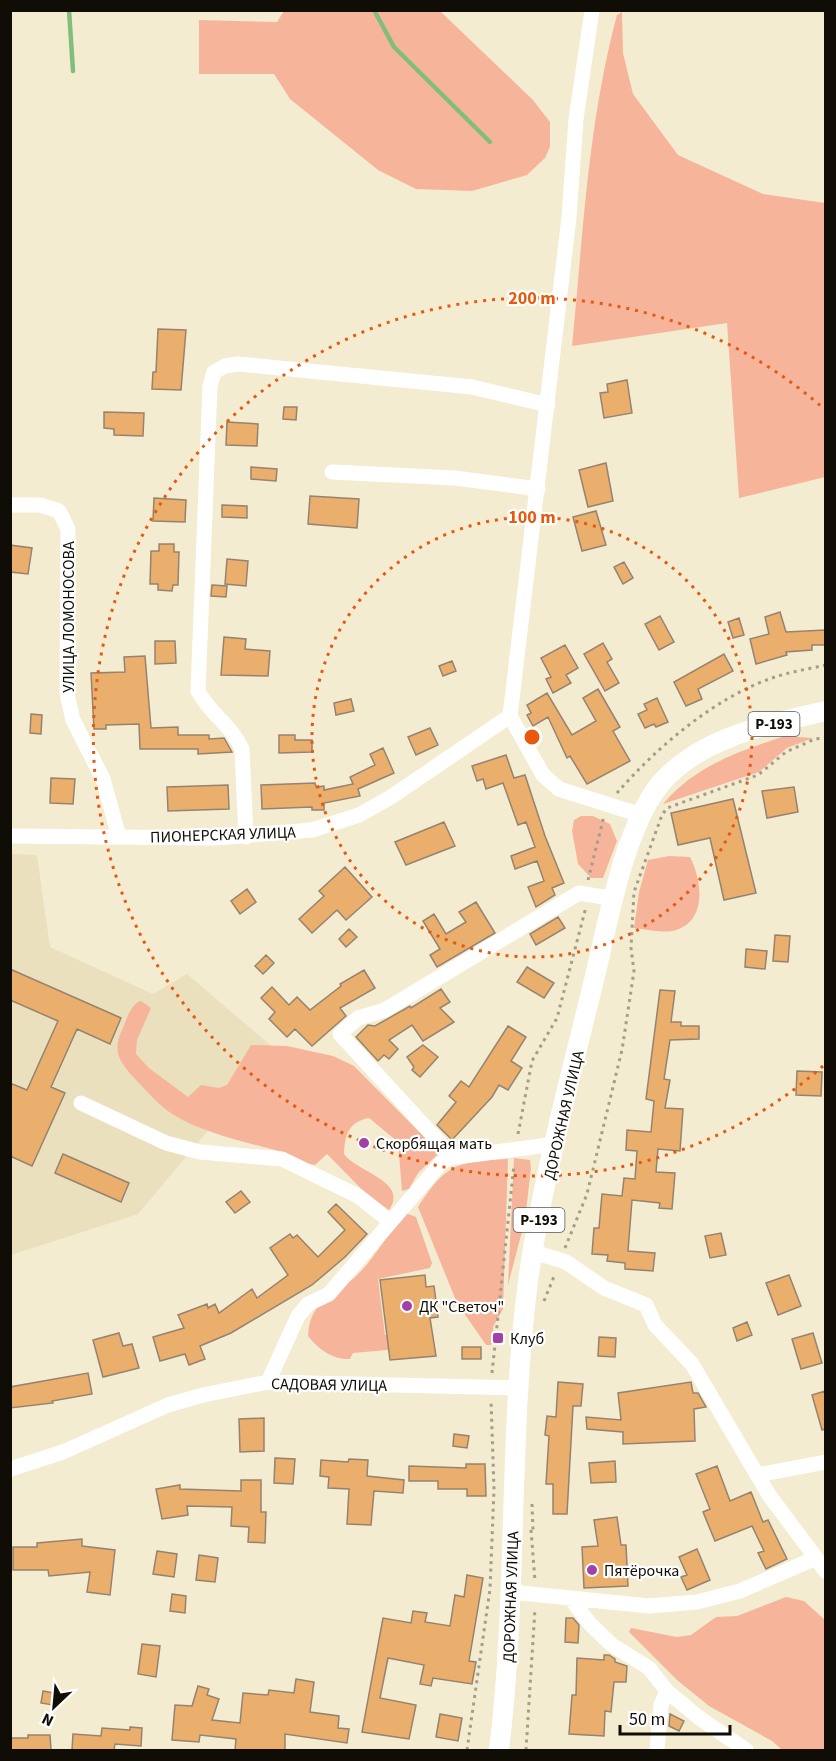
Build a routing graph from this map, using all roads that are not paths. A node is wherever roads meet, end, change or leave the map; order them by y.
1 (592, 10) edge
2 (548, 405) junction
3 (332, 472) dead end
4 (538, 489) junction
5 (10, 506) edge
6 (825, 711) edge
7 (510, 716) junction
8 (641, 815) junction
9 (10, 836) edge
10 (119, 837) junction
11 (246, 837) junction
12 (615, 899) junction
13 (81, 1103) dead end
14 (556, 1144) junction
15 (449, 1158) junction
16 (390, 1221) junction
17 (534, 1252) junction
18 (268, 1382) junction
19 (518, 1388) junction
20 (825, 1462) edge
21 (10, 1469) edge
22 (757, 1475) junction
23 (816, 1558) junction
24 (825, 1572) edge
25 (511, 1592) junction
26 (572, 1600) junction
27 (668, 1691) junction
28 (499, 1750) edge
29 (657, 1750) edge
30 (746, 1750) edge

1 - 2 street
2 - 4 street
2 - 11 street
3 - 4 street
4 - 7 street
5 - 10 street, УЛИЦА ЛОМОНОСОВА
6 - 8 main road, ДОРОЖНАЯ УЛИЦА / Р-193
7 - 8 street
7 - 11 street, ПИОНЕРСКАЯ УЛИЦА
8 - 12 main road, ДОРОЖНАЯ УЛИЦА / Р-193
9 - 10 street, ПИОНЕРСКАЯ УЛИЦА
10 - 11 street, ПИОНЕРСКАЯ УЛИЦА
12 - 14 main road, ДОРОЖНАЯ УЛИЦА / Р-193
12 - 15 street
13 - 16 street
14 - 15 street
14 - 17 main road, ДОРОЖНАЯ УЛИЦА / Р-193
15 - 16 street
16 - 18 street
17 - 19 main road, ДОРОЖНАЯ УЛИЦА / Р-193
17 - 22 street
18 - 19 street, САДОВАЯ УЛИЦА
18 - 21 street, САДОВАЯ УЛИЦА
19 - 25 main road, ДОРОЖНАЯ УЛИЦА / Р-193
20 - 22 street
22 - 23 street
23 - 24 street
23 - 26 street
25 - 26 street
25 - 28 main road, ДОРОЖНАЯ УЛИЦА / Р-193
26 - 27 street
27 - 29 street
27 - 30 street

